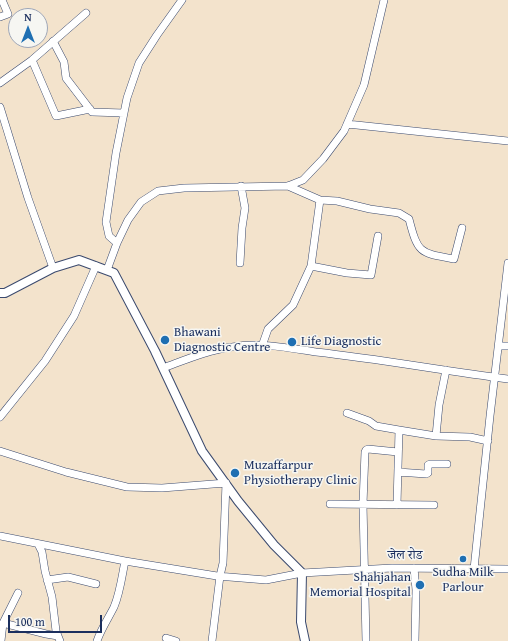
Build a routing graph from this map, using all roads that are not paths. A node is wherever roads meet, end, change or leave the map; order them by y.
1 (2, 0) edge
2 (182, 0) edge
3 (384, 0) edge
4 (86, 13) dead end
5 (0, 18) edge
6 (54, 41) junction
7 (32, 60) junction
8 (0, 83) edge
9 (0, 107) edge
10 (90, 109) junction
11 (124, 113) junction
12 (347, 124) junction
13 (508, 141) edge
14 (241, 186) junction
15 (288, 186) junction
16 (320, 200) junction
17 (462, 228) dead end
18 (378, 236) dead end
19 (117, 243) junction
20 (240, 263) dead end
21 (508, 263) edge
22 (96, 266) junction
23 (311, 266) junction
24 (53, 268) junction
25 (107, 270) junction
26 (0, 293) edge
27 (262, 346) junction
28 (499, 346) junction
29 (508, 346) edge
30 (163, 368) junction
31 (446, 370) junction
32 (496, 377) junction
33 (508, 379) edge
34 (347, 413) dead end
35 (0, 417) edge
36 (399, 430) junction
37 (436, 436) junction
38 (488, 441) junction
39 (0, 451) edge
40 (398, 452) junction
41 (447, 464) dead end
42 (398, 472) junction
43 (226, 483) junction
44 (330, 504) dead end
45 (363, 504) junction
46 (397, 505) junction
47 (434, 505) dead end
48 (0, 536) edge
49 (38, 544) junction
50 (125, 561) junction
51 (414, 568) junction
52 (474, 569) junction
53 (508, 569) edge
54 (364, 570) junction
55 (302, 573) junction
56 (220, 576) junction
57 (47, 580) junction
58 (96, 584) dead end
59 (18, 592) dead end
60 (0, 615) edge
61 (3, 623) junction
62 (59, 638) edge
63 (166, 638) dead end
64 (1, 641) edge
65 (97, 641) edge
66 (176, 641) edge
67 (212, 641) edge
68 (304, 641) edge
69 (366, 641) edge
70 (414, 641) edge

1 - 5 street
2 - 11 street
3 - 12 street
4 - 6 street
6 - 7 street
6 - 10 street
7 - 8 street
7 - 10 street
9 - 24 street
10 - 11 street
11 - 19 street
12 - 13 street
12 - 15 street
14 - 15 street
14 - 19 street
14 - 20 street
15 - 16 street
16 - 17 street
16 - 23 street
18 - 23 street
19 - 25 street
21 - 28 street
22 - 24 main road
22 - 25 main road
22 - 35 street
23 - 27 street
24 - 26 main road
25 - 30 main road
27 - 30 street
27 - 31 street
28 - 29 street
28 - 32 street
30 - 43 main road
31 - 32 street
31 - 37 street
32 - 33 street
32 - 38 street
34 - 36 street
36 - 37 street
36 - 40 street
37 - 38 street
38 - 52 street
39 - 43 street
40 - 42 street
40 - 45 street
41 - 42 street
42 - 46 street
43 - 55 main road
43 - 56 street
44 - 45 street
45 - 46 street
45 - 54 street
46 - 47 street
48 - 49 street, जेल रोड
49 - 50 street, जेल रोड
49 - 57 street
50 - 56 street, जेल रोड
50 - 65 street
51 - 52 street, जेल रोड
51 - 54 street, जेल रोड
51 - 70 street
52 - 53 street, जेल रोड
54 - 55 street, जेल रोड
54 - 69 street
55 - 56 street, जेल रोड
55 - 68 main road
56 - 67 street
57 - 58 street
57 - 62 street
59 - 61 street
60 - 61 street
61 - 62 street
61 - 64 street
63 - 66 street

